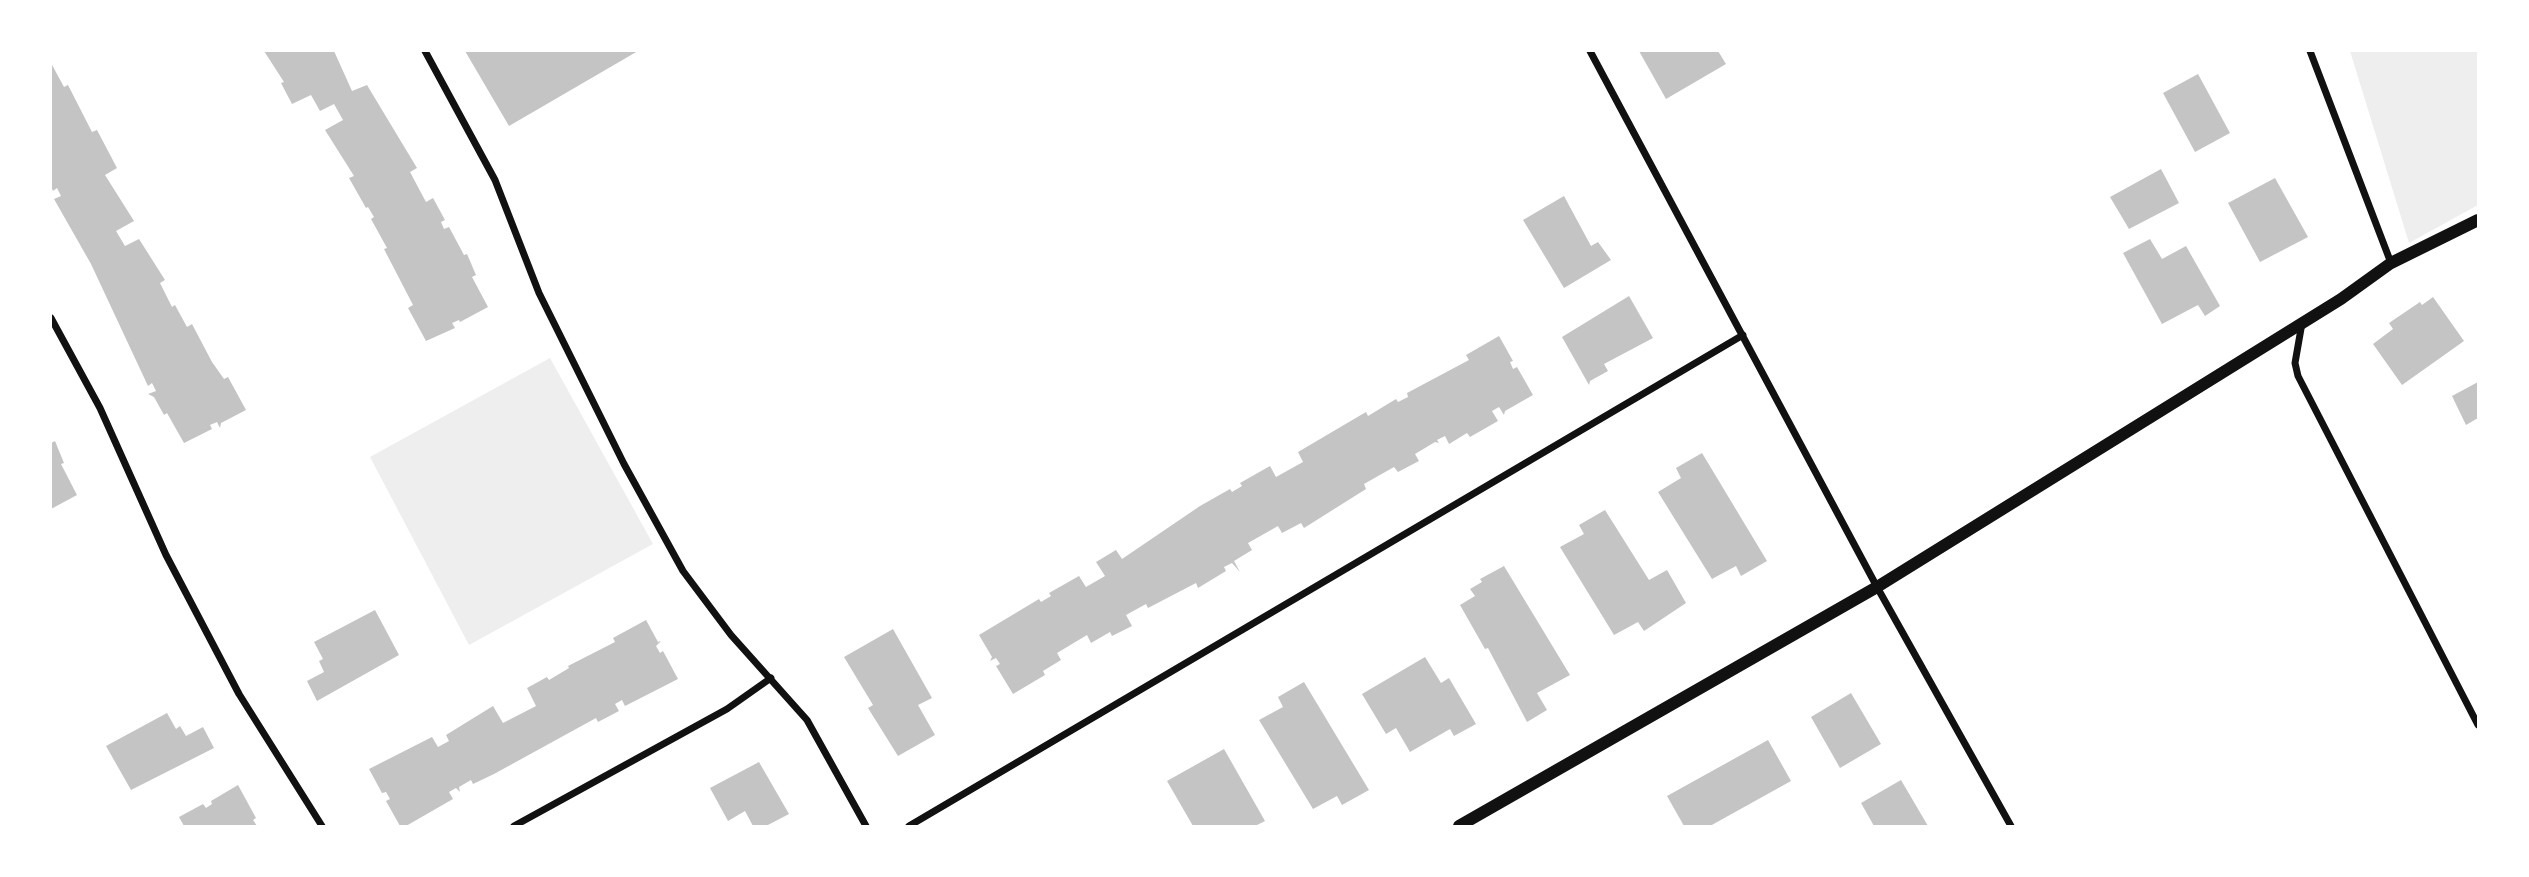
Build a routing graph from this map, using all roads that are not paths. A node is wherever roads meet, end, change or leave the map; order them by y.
1 (425, 51) edge
2 (1590, 51) edge
3 (2310, 51) edge
4 (2478, 220) edge
5 (2391, 263) junction
6 (51, 318) edge
7 (2302, 323) junction
8 (1742, 335) junction
9 (1877, 587) junction
10 (771, 678) junction
11 (2478, 725) edge
12 (322, 826) edge
13 (514, 826) edge
14 (866, 826) edge
15 (909, 826) edge
16 (1459, 826) edge
17 (2011, 826) edge

1 - 10 street
2 - 8 street
3 - 5 street
4 - 5 street
5 - 7 street
6 - 12 street
7 - 9 street
7 - 11 street
8 - 9 street
8 - 15 street
9 - 16 street
9 - 17 street
10 - 13 street
10 - 14 street

